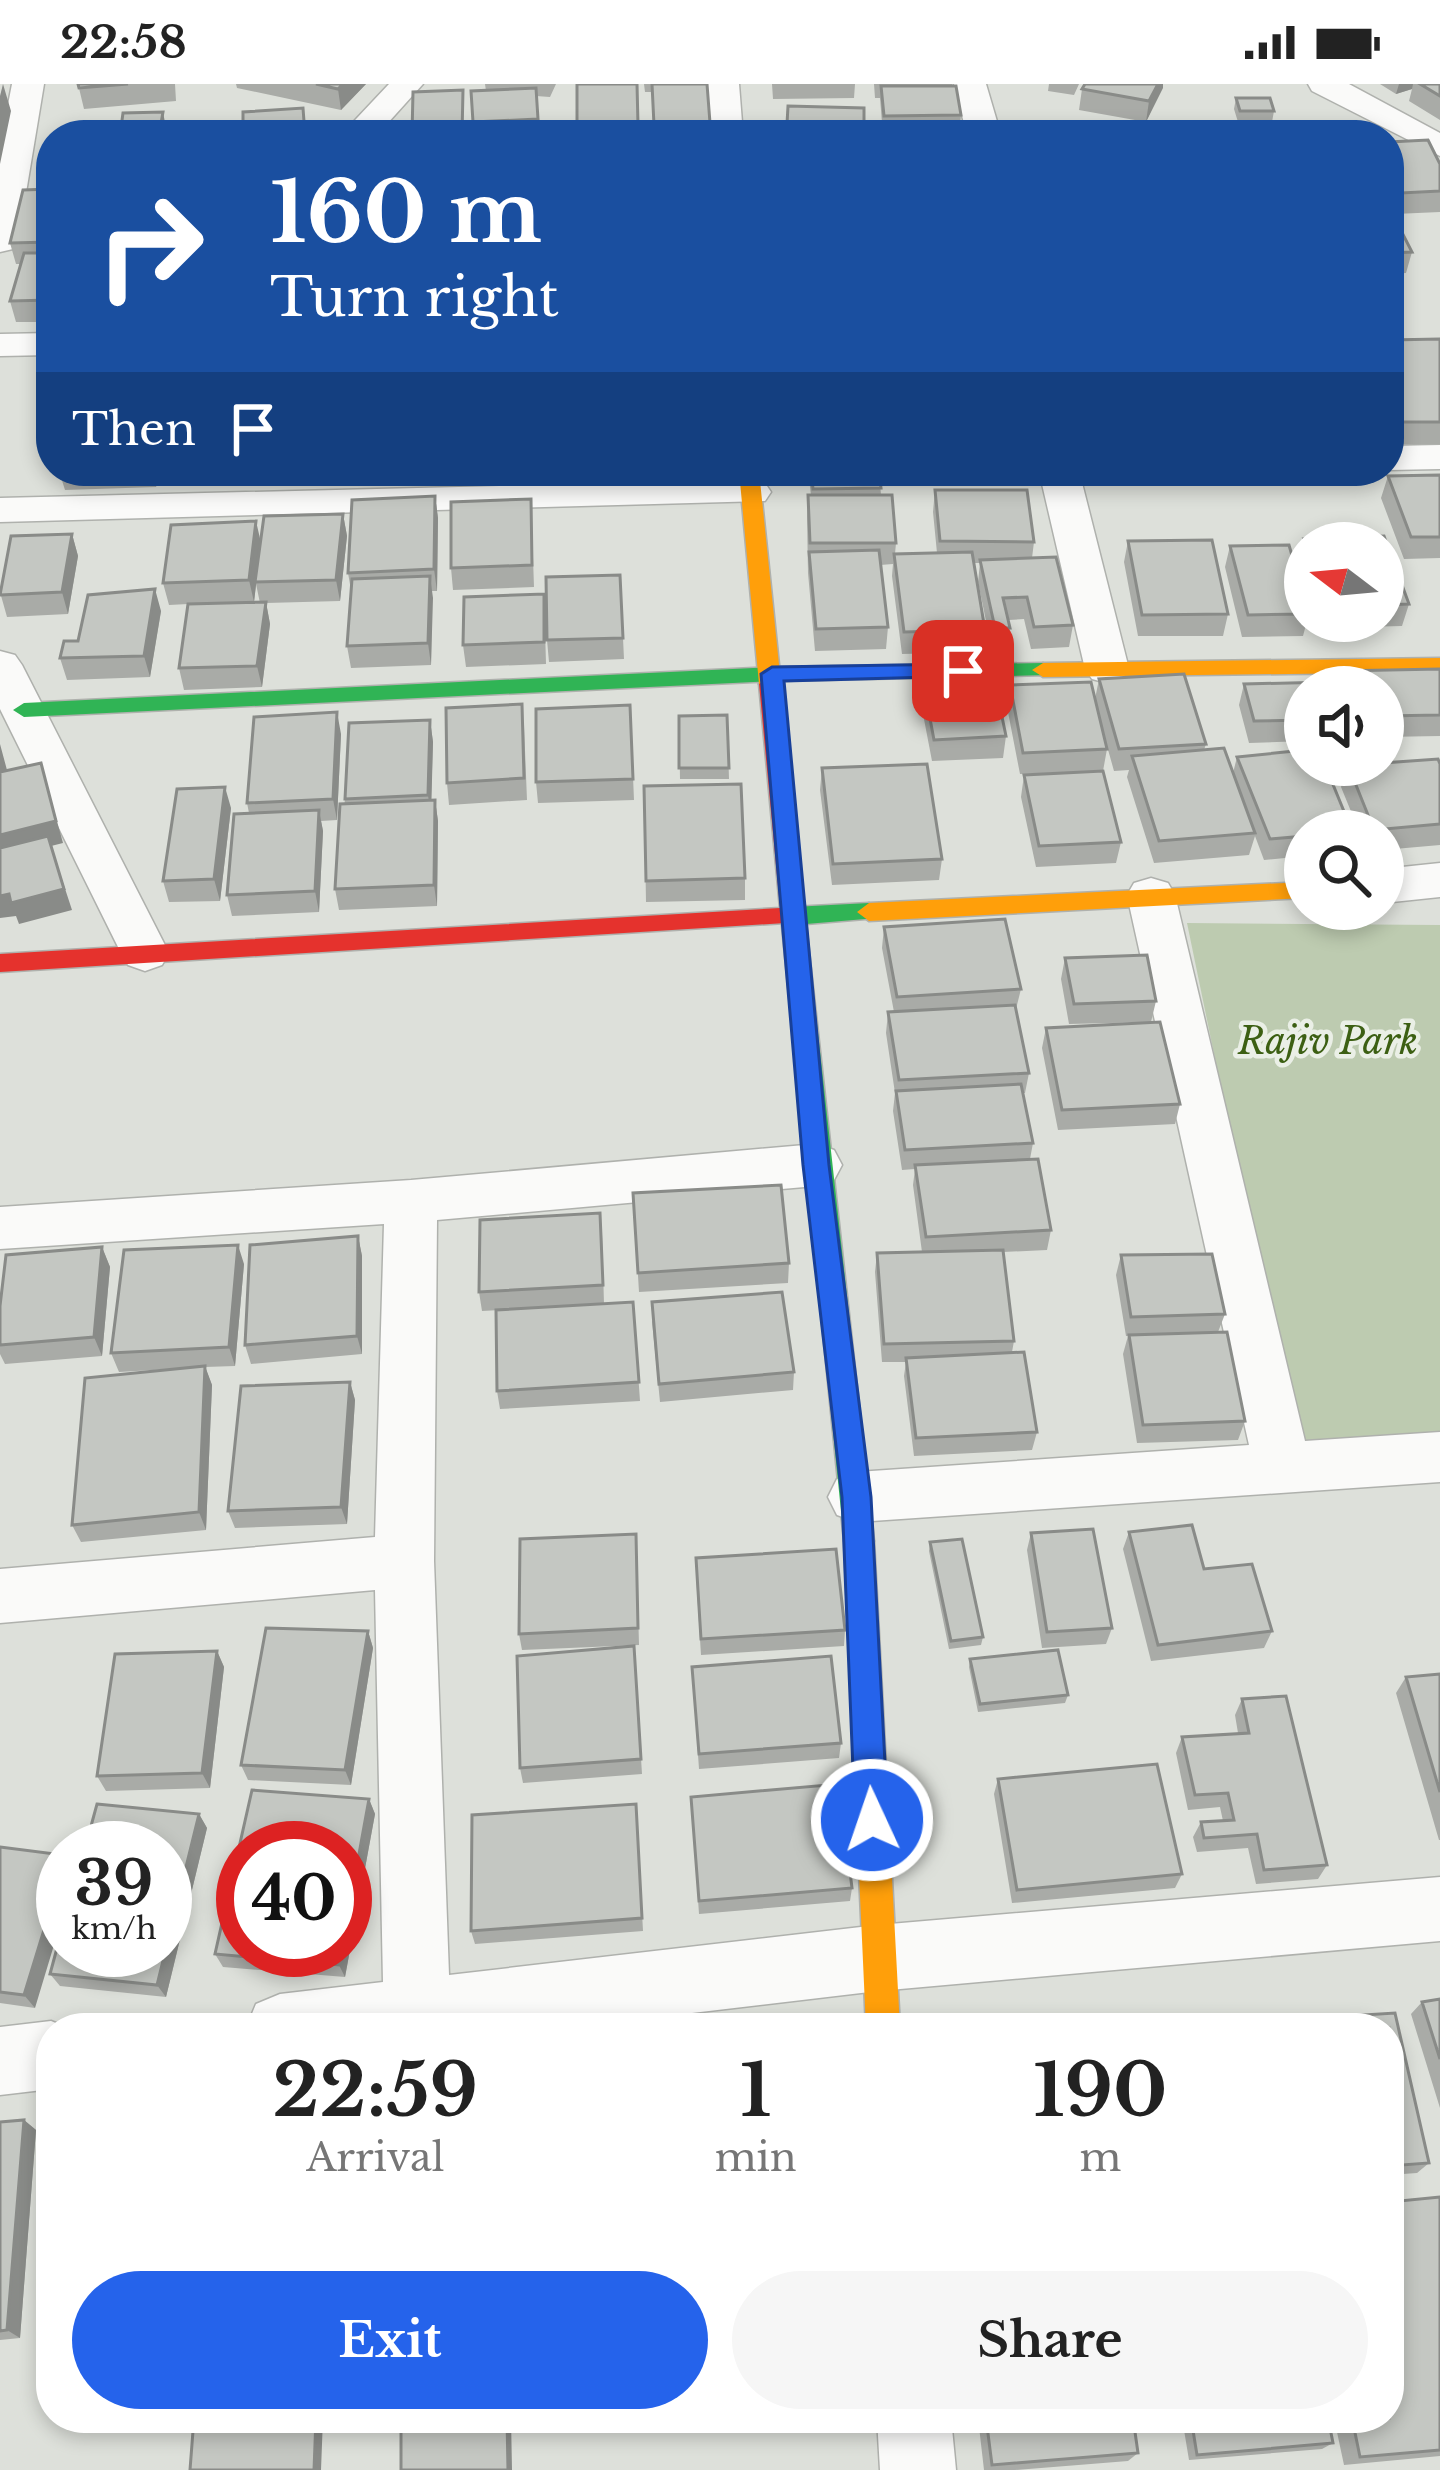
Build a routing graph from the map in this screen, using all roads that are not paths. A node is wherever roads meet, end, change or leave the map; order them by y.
1 (28, 84) edge
2 (407, 84) edge
3 (723, 84) edge
4 (970, 84) edge
5 (1324, 84) edge
6 (372, 120) edge
7 (725, 120) edge
8 (980, 120) edge
9 (1384, 120) edge
10 (36, 197) edge
11 (4, 199) edge
12 (0, 241) edge
13 (36, 344) edge
14 (0, 345) edge
15 (1440, 457) edge
16 (1404, 458) edge
17 (643, 486) edge
18 (750, 486) edge
19 (1064, 486) edge
20 (0, 510) edge
21 (1440, 664) edge
22 (0, 665) edge
23 (1107, 669) junction
24 (772, 674) junction
25 (24, 710) junction
26 (1440, 880) edge
27 (1404, 884) edge
28 (1284, 891) edge
29 (1151, 895) junction
30 (793, 916) junction
31 (145, 953) junction
32 (0, 963) edge
33 (816, 1165) junction
34 (411, 1201) junction
35 (0, 1228) edge
36 (1440, 1457) edge
37 (1283, 1468) junction
38 (856, 1497) junction
39 (404, 1561) junction
40 (0, 1596) edge
41 (1440, 1909) edge
42 (878, 1958) junction
43 (417, 2012) junction
44 (408, 2013) edge
45 (883, 2013) edge
46 (36, 2057) edge
47 (0, 2061) edge
48 (915, 2433) edge
49 (918, 2470) edge

1 - 11 street
2 - 6 street
3 - 7 street
4 - 8 street
5 - 9 street
10 - 11 street
11 - 12 street
13 - 14 street
15 - 16 street
17 - 20 street
18 - 24 street
19 - 23 street
21 - 23 street
22 - 25 street
23 - 24 street
24 - 25 street
24 - 30 street
25 - 31 street
26 - 27 street
28 - 29 street
29 - 30 street
29 - 37 street
30 - 31 street
30 - 33 street
31 - 32 street
33 - 34 street
33 - 38 street
34 - 35 street
34 - 39 street
36 - 37 street
37 - 38 street
38 - 42 street
39 - 40 street
39 - 43 street
41 - 42 street
42 - 43 street
42 - 45 street
43 - 44 street
46 - 47 street
48 - 49 street

